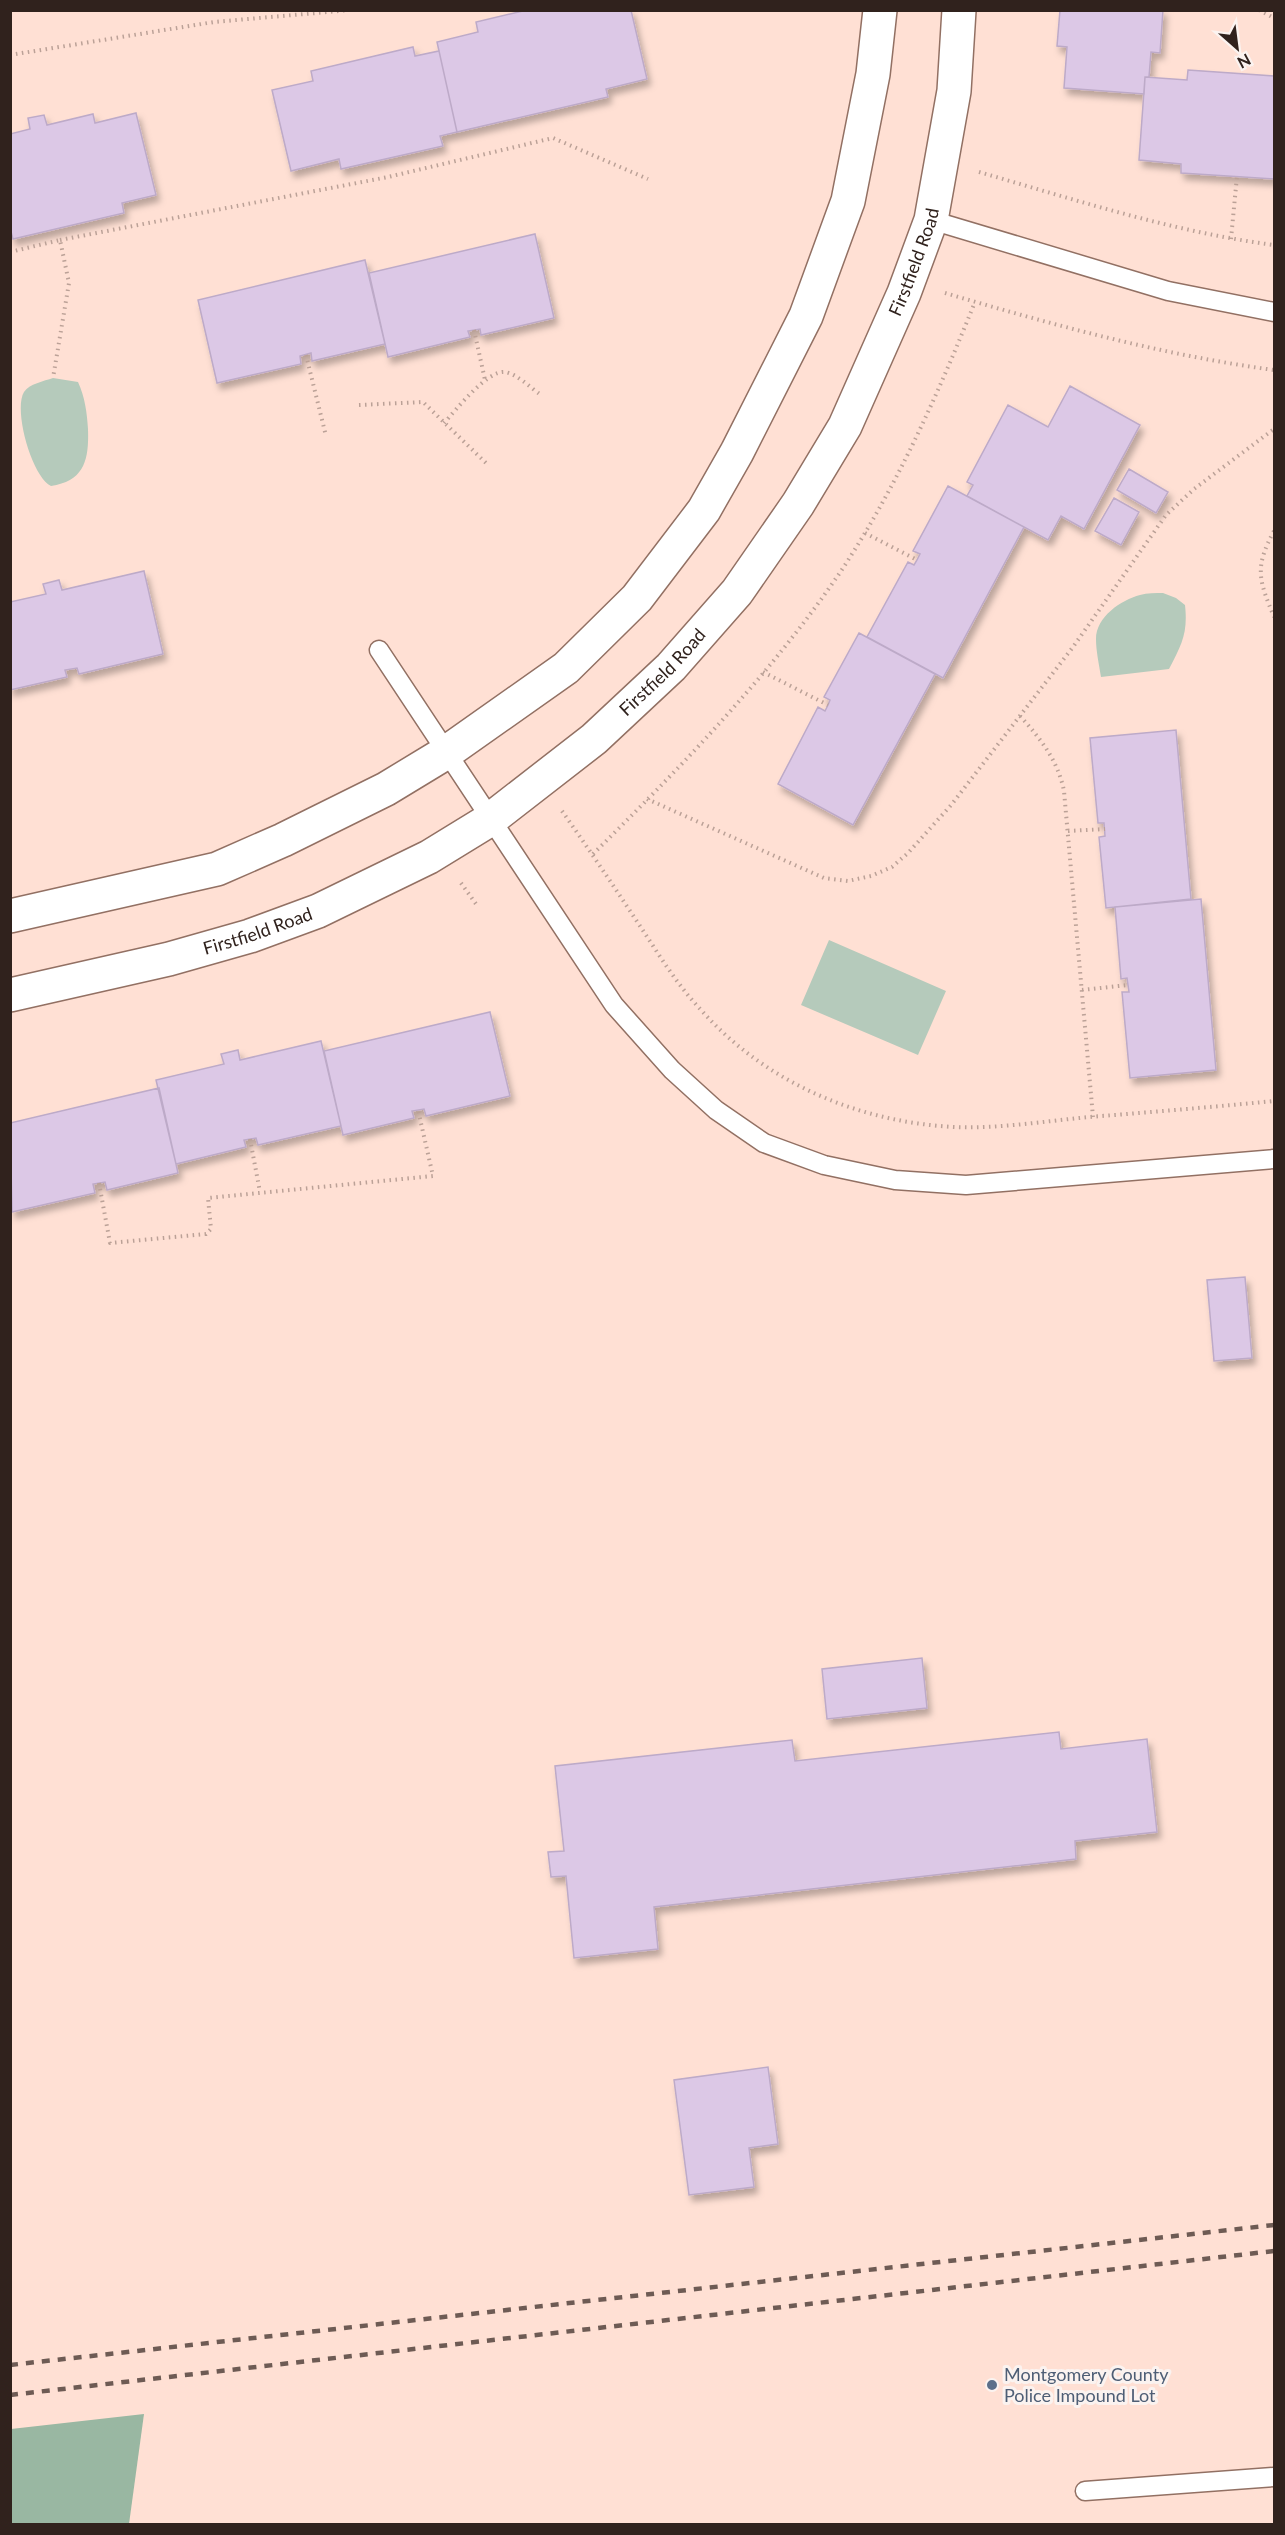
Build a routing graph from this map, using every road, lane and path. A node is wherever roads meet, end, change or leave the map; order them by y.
1 (350, 10) edge
2 (880, 10) edge
3 (959, 10) edge
4 (1259, 10) edge
5 (1275, 18) edge
6 (10, 55) edge
7 (1237, 176) dead end
8 (648, 178) dead end
9 (931, 220) junction
10 (1231, 239) dead end
11 (60, 240) junction
12 (10, 252) edge
13 (975, 302) dead end
14 (1275, 312) edge
15 (474, 330) dead end
16 (306, 355) dead end
17 (53, 378) dead end
18 (485, 380) junction
19 (541, 395) dead end
20 (359, 405) dead end
21 (444, 423) junction
22 (1275, 429) edge
23 (326, 436) dead end
24 (486, 463) dead end
25 (1275, 531) edge
26 (865, 533) junction
27 (917, 560) dead end
28 (1275, 617) edge
29 (379, 650) dead end
30 (763, 672) junction
31 (828, 705) dead end
32 (1019, 716) junction
33 (447, 752) junction
34 (647, 799) junction
35 (560, 807) dead end
36 (491, 819) junction
37 (1105, 829) dead end
38 (1068, 831) junction
39 (593, 854) junction
40 (455, 874) dead end
41 (476, 904) dead end
42 (10, 916) edge
43 (1128, 985) dead end
44 (1082, 990) junction
45 (10, 995) edge
46 (1275, 1101) edge
47 (418, 1110) dead end
48 (1094, 1117) junction
49 (250, 1139) dead end
50 (1275, 1159) edge
51 (99, 1183) dead end
52 (260, 1192) junction
53 (1275, 2477) edge
54 (1085, 2491) dead end

1 - 6 path
2 - 33 street
3 - 9 street, Firstfield Road
4 - 5 path
7 - 10 path
8 - 11 path
9 - 14 lane
9 - 36 street, Firstfield Road
11 - 12 path
11 - 17 path
13 - 26 path
15 - 18 path
16 - 23 path
18 - 19 path
18 - 21 path
20 - 21 path
21 - 24 path
22 - 32 path
25 - 28 path
26 - 27 path
26 - 30 path
29 - 33 lane
30 - 31 path
30 - 34 path
32 - 34 path
32 - 38 path
33 - 36 lane
33 - 42 street
34 - 39 path
35 - 39 path
36 - 45 street, Firstfield Road
36 - 50 lane
37 - 38 path
38 - 44 path
39 - 48 path
40 - 41 path
43 - 44 path
44 - 48 path
46 - 48 path
47 - 52 path
49 - 52 path
51 - 52 path
53 - 54 lane

